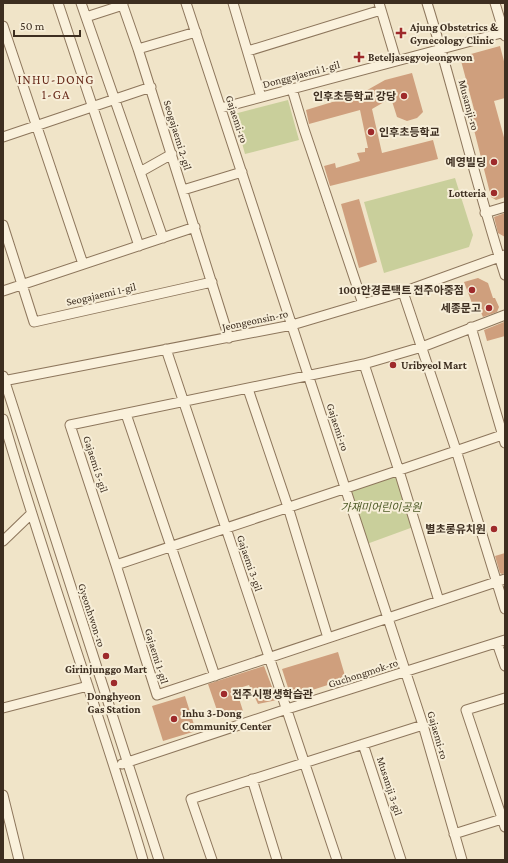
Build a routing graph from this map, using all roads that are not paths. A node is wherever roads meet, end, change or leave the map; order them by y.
1 (58, 3) edge
2 (81, 3) edge
3 (186, 3) edge
4 (235, 3) edge
5 (427, 3) edge
6 (496, 3) edge
7 (122, 4) edge
8 (380, 6) edge
9 (86, 17) junction
10 (3, 26) edge
11 (196, 32) junction
12 (505, 33) edge
13 (138, 49) junction
14 (441, 49) junction
15 (248, 51) junction
16 (396, 60) junction
17 (151, 87) junction
18 (292, 89) junction
19 (261, 97) junction
20 (114, 100) junction
21 (92, 107) junction
22 (220, 108) junction
23 (37, 126) junction
24 (3, 137) edge
25 (172, 154) junction
26 (140, 172) junction
27 (242, 172) junction
28 (183, 190) junction
29 (505, 207) edge
30 (485, 213) junction
31 (3, 225) edge
32 (195, 228) junction
33 (163, 238) junction
34 (139, 246) junction
35 (502, 256) edge
36 (83, 264) junction
37 (505, 275) edge
38 (212, 282) junction
39 (22, 285) junction
40 (3, 291) edge
41 (403, 292) junction
42 (363, 304) junction
43 (505, 315) edge
44 (292, 325) junction
45 (471, 328) junction
46 (229, 338) junction
47 (422, 346) junction
48 (166, 349) junction
49 (364, 364) junction
50 (309, 376) junction
51 (4, 379) edge
52 (248, 389) junction
53 (184, 402) junction
54 (126, 414) junction
55 (3, 419) edge
56 (504, 437) edge
57 (456, 450) junction
58 (399, 471) junction
59 (345, 488) junction
60 (288, 507) junction
61 (31, 514) junction
62 (226, 528) junction
63 (3, 541) edge
64 (172, 546) junction
65 (116, 565) junction
66 (501, 580) edge
67 (439, 601) junction
68 (505, 609) edge
69 (388, 618) junction
70 (328, 638) junction
71 (501, 641) edge
72 (270, 658) junction
73 (505, 666) edge
74 (406, 672) junction
75 (215, 676) junction
76 (88, 686) junction
77 (505, 698) edge
78 (3, 708) edge
79 (287, 709) junction
80 (424, 725) junction
81 (363, 744) junction
82 (127, 762) junction
83 (305, 762) junction
84 (115, 767) junction
85 (252, 779) junction
86 (3, 795) edge
87 (504, 821) edge
88 (454, 834) junction
89 (19, 860) edge
90 (143, 860) edge
91 (159, 860) edge
92 (212, 860) edge
93 (277, 860) edge
94 (337, 860) edge
95 (401, 860) edge
96 (462, 860) edge

1 - 21 street
2 - 9 street
3 - 11 street, Gajaemi-ro
4 - 15 street
5 - 14 street, Musamji-ro
6 - 12 street, Donggajaemi 1-gil
7 - 9 street
7 - 13 street, Seogajaemi 2-gil
8 - 15 street
8 - 16 street
9 - 20 street
10 - 23 street
11 - 13 street
11 - 22 street, Gajaemi-ro
12 - 14 street, Donggajaemi 1-gil
13 - 17 street, Seogajaemi 2-gil
14 - 16 street, Donggajaemi 1-gil
14 - 30 street, Musamji-ro
15 - 19 street
16 - 18 street, Donggajaemi 1-gil
17 - 20 street
17 - 25 street, Seogajaemi 2-gil
18 - 19 street, Donggajaemi 1-gil
18 - 42 street
19 - 22 street, Donggajaemi 1-gil
20 - 21 street
20 - 26 street
21 - 23 street
21 - 34 street
22 - 27 street, Gajaemi-ro
23 - 24 street
23 - 36 street
25 - 26 street
25 - 28 street, Seogajaemi 2-gil
26 - 33 street
27 - 28 street
27 - 44 street, Gajaemi-ro
28 - 32 street
29 - 30 street
30 - 35 street, Musamji-ro
31 - 39 street, Seogajaemi 1-gil
32 - 33 street
32 - 38 street
33 - 34 street
34 - 36 street
35 - 37 street, Musamji-ro
35 - 41 street, Jeongeonsin-ro
36 - 39 street
38 - 39 street, Seogajaemi 1-gil
38 - 46 street
39 - 40 street
41 - 42 street, Jeongeonsin-ro
41 - 47 street
42 - 44 street, Jeongeonsin-ro
43 - 45 street, Gajaemi 5-gil
44 - 46 street, Jeongeonsin-ro
44 - 50 street, Gajaemi-ro
45 - 47 street, Gajaemi 5-gil
45 - 56 street
46 - 48 street, Jeongeonsin-ro
47 - 49 street, Gajaemi 5-gil
47 - 57 street
48 - 51 street, Jeongeonsin-ro
48 - 53 street
49 - 50 street, Gajaemi 5-gil
49 - 58 street
50 - 52 street, Gajaemi 5-gil
50 - 59 street, Gajaemi-ro
51 - 82 street, Gyeonhwon-ro
52 - 53 street, Gajaemi 5-gil
52 - 60 street
53 - 54 street, Gajaemi 5-gil
53 - 62 street, Gajaemi 3-gil
54 - 64 street
54 - 65 street, Gajaemi 5-gil
55 - 61 street
56 - 57 street, Gajaemi 3-gil
57 - 58 street, Gajaemi 3-gil
57 - 66 street
58 - 59 street, Gajaemi 3-gil
58 - 67 street
59 - 60 street, Gajaemi 3-gil
59 - 69 street, Gajaemi-ro
60 - 62 street, Gajaemi 3-gil
60 - 70 street
61 - 63 street
61 - 76 street
62 - 64 street, Gajaemi 3-gil
62 - 72 street, Gajaemi 3-gil
64 - 65 street, Gajaemi 3-gil
64 - 75 street
65 - 75 street, Gajaemi 1-gil
66 - 67 street, Gajaemi 1-gil
66 - 68 street
67 - 69 street, Gajaemi 1-gil
69 - 70 street, Gajaemi 1-gil
69 - 74 street, Gajaemi-ro
70 - 72 street, Gajaemi 1-gil
71 - 73 street
71 - 74 street, Guchongmok-ro
72 - 75 street, Gajaemi 1-gil
72 - 79 street
74 - 79 street, Guchongmok-ro
74 - 80 street, Gajaemi-ro
76 - 78 street
76 - 84 street
77 - 87 street
79 - 82 street, Guchongmok-ro
79 - 83 street
80 - 81 street
80 - 88 street, Gajaemi-ro
81 - 83 street
81 - 95 street, Musamji 3-gil
82 - 84 street, Guchongmok-ro
82 - 91 street, Gyeonhwon-ro
83 - 85 street
83 - 94 street
84 - 90 street
85 - 92 street
85 - 93 street
86 - 89 street
87 - 88 street
88 - 96 street, Gajaemi-ro

